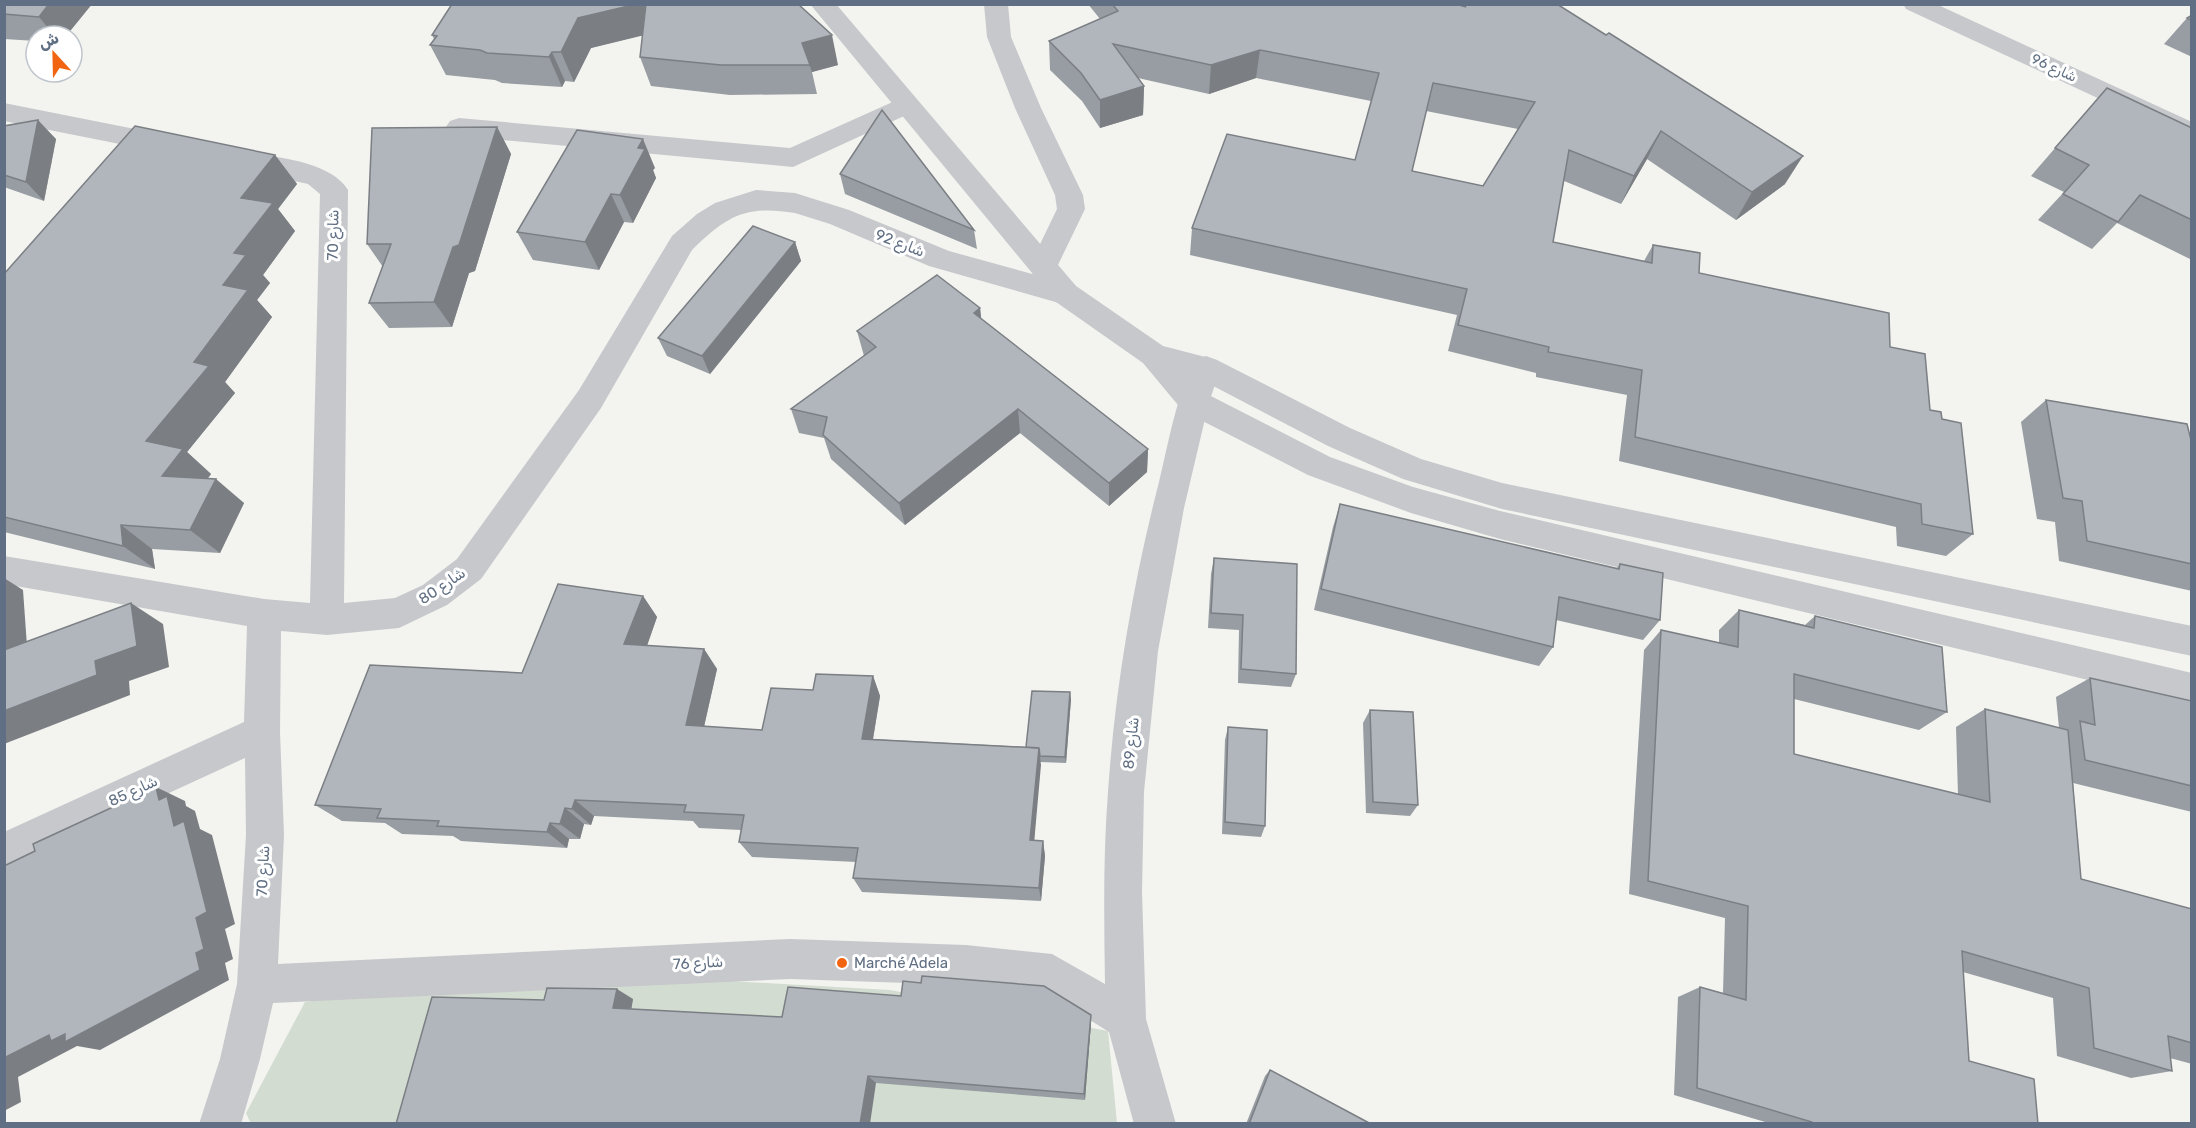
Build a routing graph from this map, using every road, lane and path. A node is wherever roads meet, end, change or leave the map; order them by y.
1 (822, 4) edge
2 (996, 4) edge
3 (1915, 4) edge
4 (906, 105) junction
5 (4, 112) edge
6 (459, 127) edge
7 (2192, 133) edge
8 (734, 206) joint
9 (1044, 267) junction
10 (1066, 294) junction
11 (1154, 355) junction
12 (1206, 368) junction
13 (1194, 402) junction
14 (1501, 511) junction
15 (4, 570) edge
16 (264, 614) junction
17 (327, 620) junction
18 (2192, 641) edge
19 (2192, 689) edge
20 (261, 732) junction
21 (4, 851) edge
22 (257, 984) junction
23 (1126, 1019) junction
24 (220, 1124) edge
25 (1155, 1124) edge

1 - 4 street
2 - 9 street
3 - 7 street, شارع 96
4 - 6 street
4 - 9 street
5 - 17 street, شارع 70
8 - 10 street, شارع 92
8 - 17 street, شارع 80
9 - 10 street
10 - 11 street
11 - 12 street
11 - 13 street
12 - 13 street, شارع 89
12 - 14 street
13 - 14 street
13 - 23 street, شارع 89
14 - 18 street
14 - 19 street
15 - 16 street, شارع 80
16 - 17 street, شارع 80
16 - 20 street, شارع 70
20 - 21 street, شارع 85
20 - 22 street, شارع 70
22 - 23 street, شارع 76
22 - 24 street, شارع 70
23 - 25 street, شارع 89

